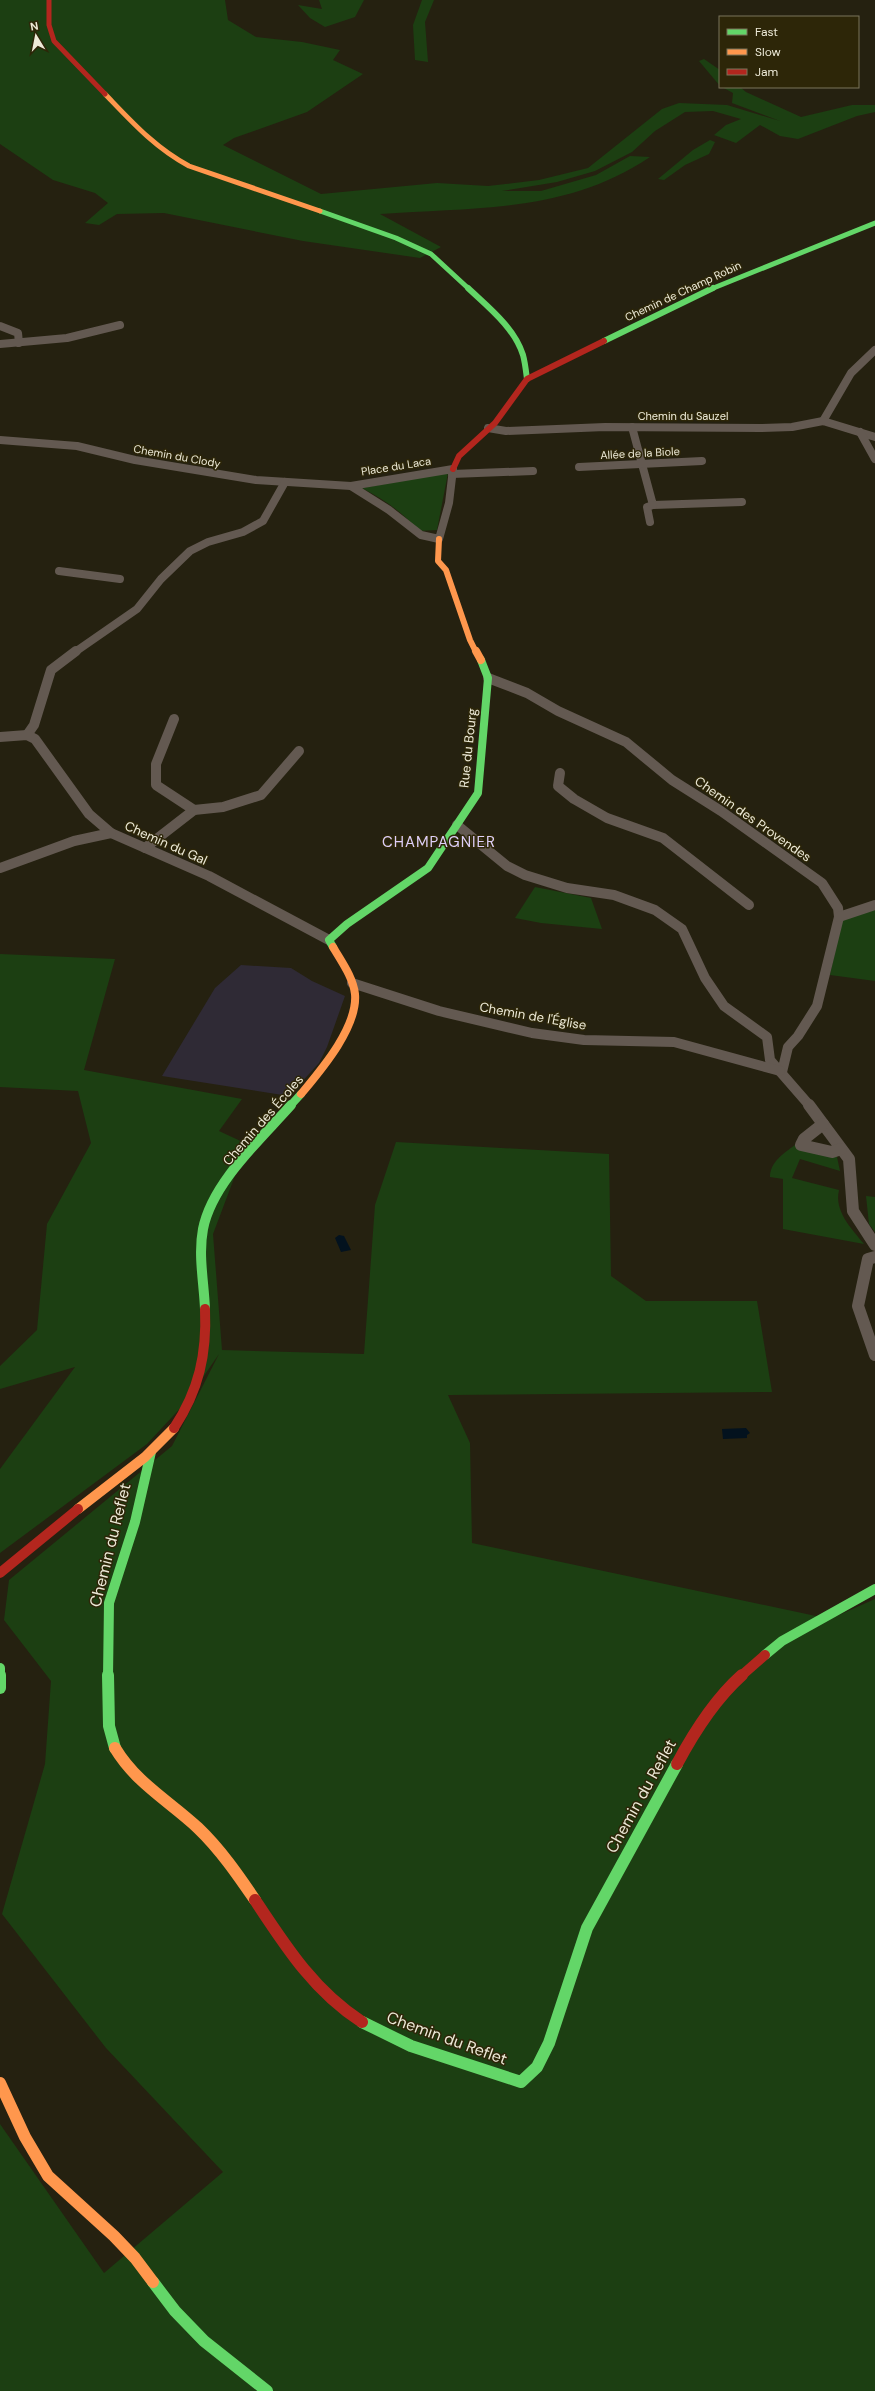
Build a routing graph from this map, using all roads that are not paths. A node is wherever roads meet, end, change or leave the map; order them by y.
1 (49, 0) edge
2 (875, 223) edge
3 (120, 325) dead end
4 (0, 326) edge
5 (19, 343) junction
6 (0, 344) edge
7 (875, 350) edge
8 (527, 380) junction
9 (823, 421) junction
10 (632, 427) junction
11 (488, 428) junction
12 (860, 432) junction
13 (875, 437) edge
14 (0, 440) edge
15 (875, 459) edge
16 (702, 461) dead end
17 (644, 465) junction
18 (579, 467) dead end
19 (452, 471) junction
20 (534, 471) dead end
21 (285, 482) junction
22 (351, 486) junction
23 (742, 502) dead end
24 (653, 505) junction
25 (650, 522) dead end
26 (440, 539) junction
27 (59, 571) dead end
28 (120, 580) dead end
29 (488, 678) junction
30 (174, 718) dead end
31 (0, 736) edge
32 (27, 736) junction
33 (299, 751) dead end
34 (560, 773) dead end
35 (194, 810) junction
36 (457, 825) junction
37 (111, 833) junction
38 (145, 848) junction
39 (0, 868) edge
40 (749, 905) dead end
41 (875, 905) edge
42 (839, 917) junction
43 (329, 940) junction
44 (352, 983) junction
45 (769, 1044) junction
46 (788, 1047) junction
47 (782, 1072) junction
48 (823, 1124) junction
49 (841, 1149) junction
50 (875, 1245) edge
51 (875, 1257) edge
52 (875, 1355) edge
53 (151, 1452) junction
54 (0, 1573) edge
55 (875, 1589) edge
56 (0, 1668) edge
57 (0, 1688) edge
58 (0, 2083) edge
59 (267, 2391) edge

1 - 8 street
2 - 8 street, Chemin de Champ Robin
3 - 5 street
4 - 5 street
5 - 6 street
7 - 9 street
8 - 11 street
9 - 10 street, Chemin du Sauzel
9 - 12 street, Chemin du Sauzel
10 - 11 street, Chemin du Sauzel
10 - 17 street
11 - 19 street
12 - 13 street, Chemin du Sauzel
12 - 15 street
14 - 21 street, Chemin du Clody
16 - 17 street, Allée de la Biole
17 - 18 street, Allée de la Biole
17 - 24 street
19 - 20 street, Place du Laca
19 - 22 street, Place du Laca
19 - 26 street
21 - 22 street, Chemin du Clody
21 - 32 street
22 - 26 street, Place du Laca
23 - 24 street
24 - 25 street
26 - 29 street, Rue du Bourg
27 - 28 street
29 - 36 street, Rue du Bourg
29 - 42 street, Chemin des Provendes
30 - 35 street
31 - 32 street
32 - 37 street, Chemin du Gal
33 - 35 street
34 - 40 street
35 - 38 street
36 - 43 street, Rue du Bourg
36 - 45 street
37 - 38 street, Chemin du Gal
37 - 39 street
38 - 43 street, Chemin du Gal
41 - 42 street
42 - 46 street
43 - 44 street, Chemin des Écoles
44 - 47 street, Chemin de l'Église
44 - 53 street, Chemin des Écoles
45 - 46 street
45 - 47 street
46 - 47 street
47 - 48 street
48 - 49 street
48 - 49 street
49 - 50 street
51 - 52 street
53 - 54 street, Chemin des Écoles
53 - 55 street, Chemin du Reflet
56 - 57 street
58 - 59 street

